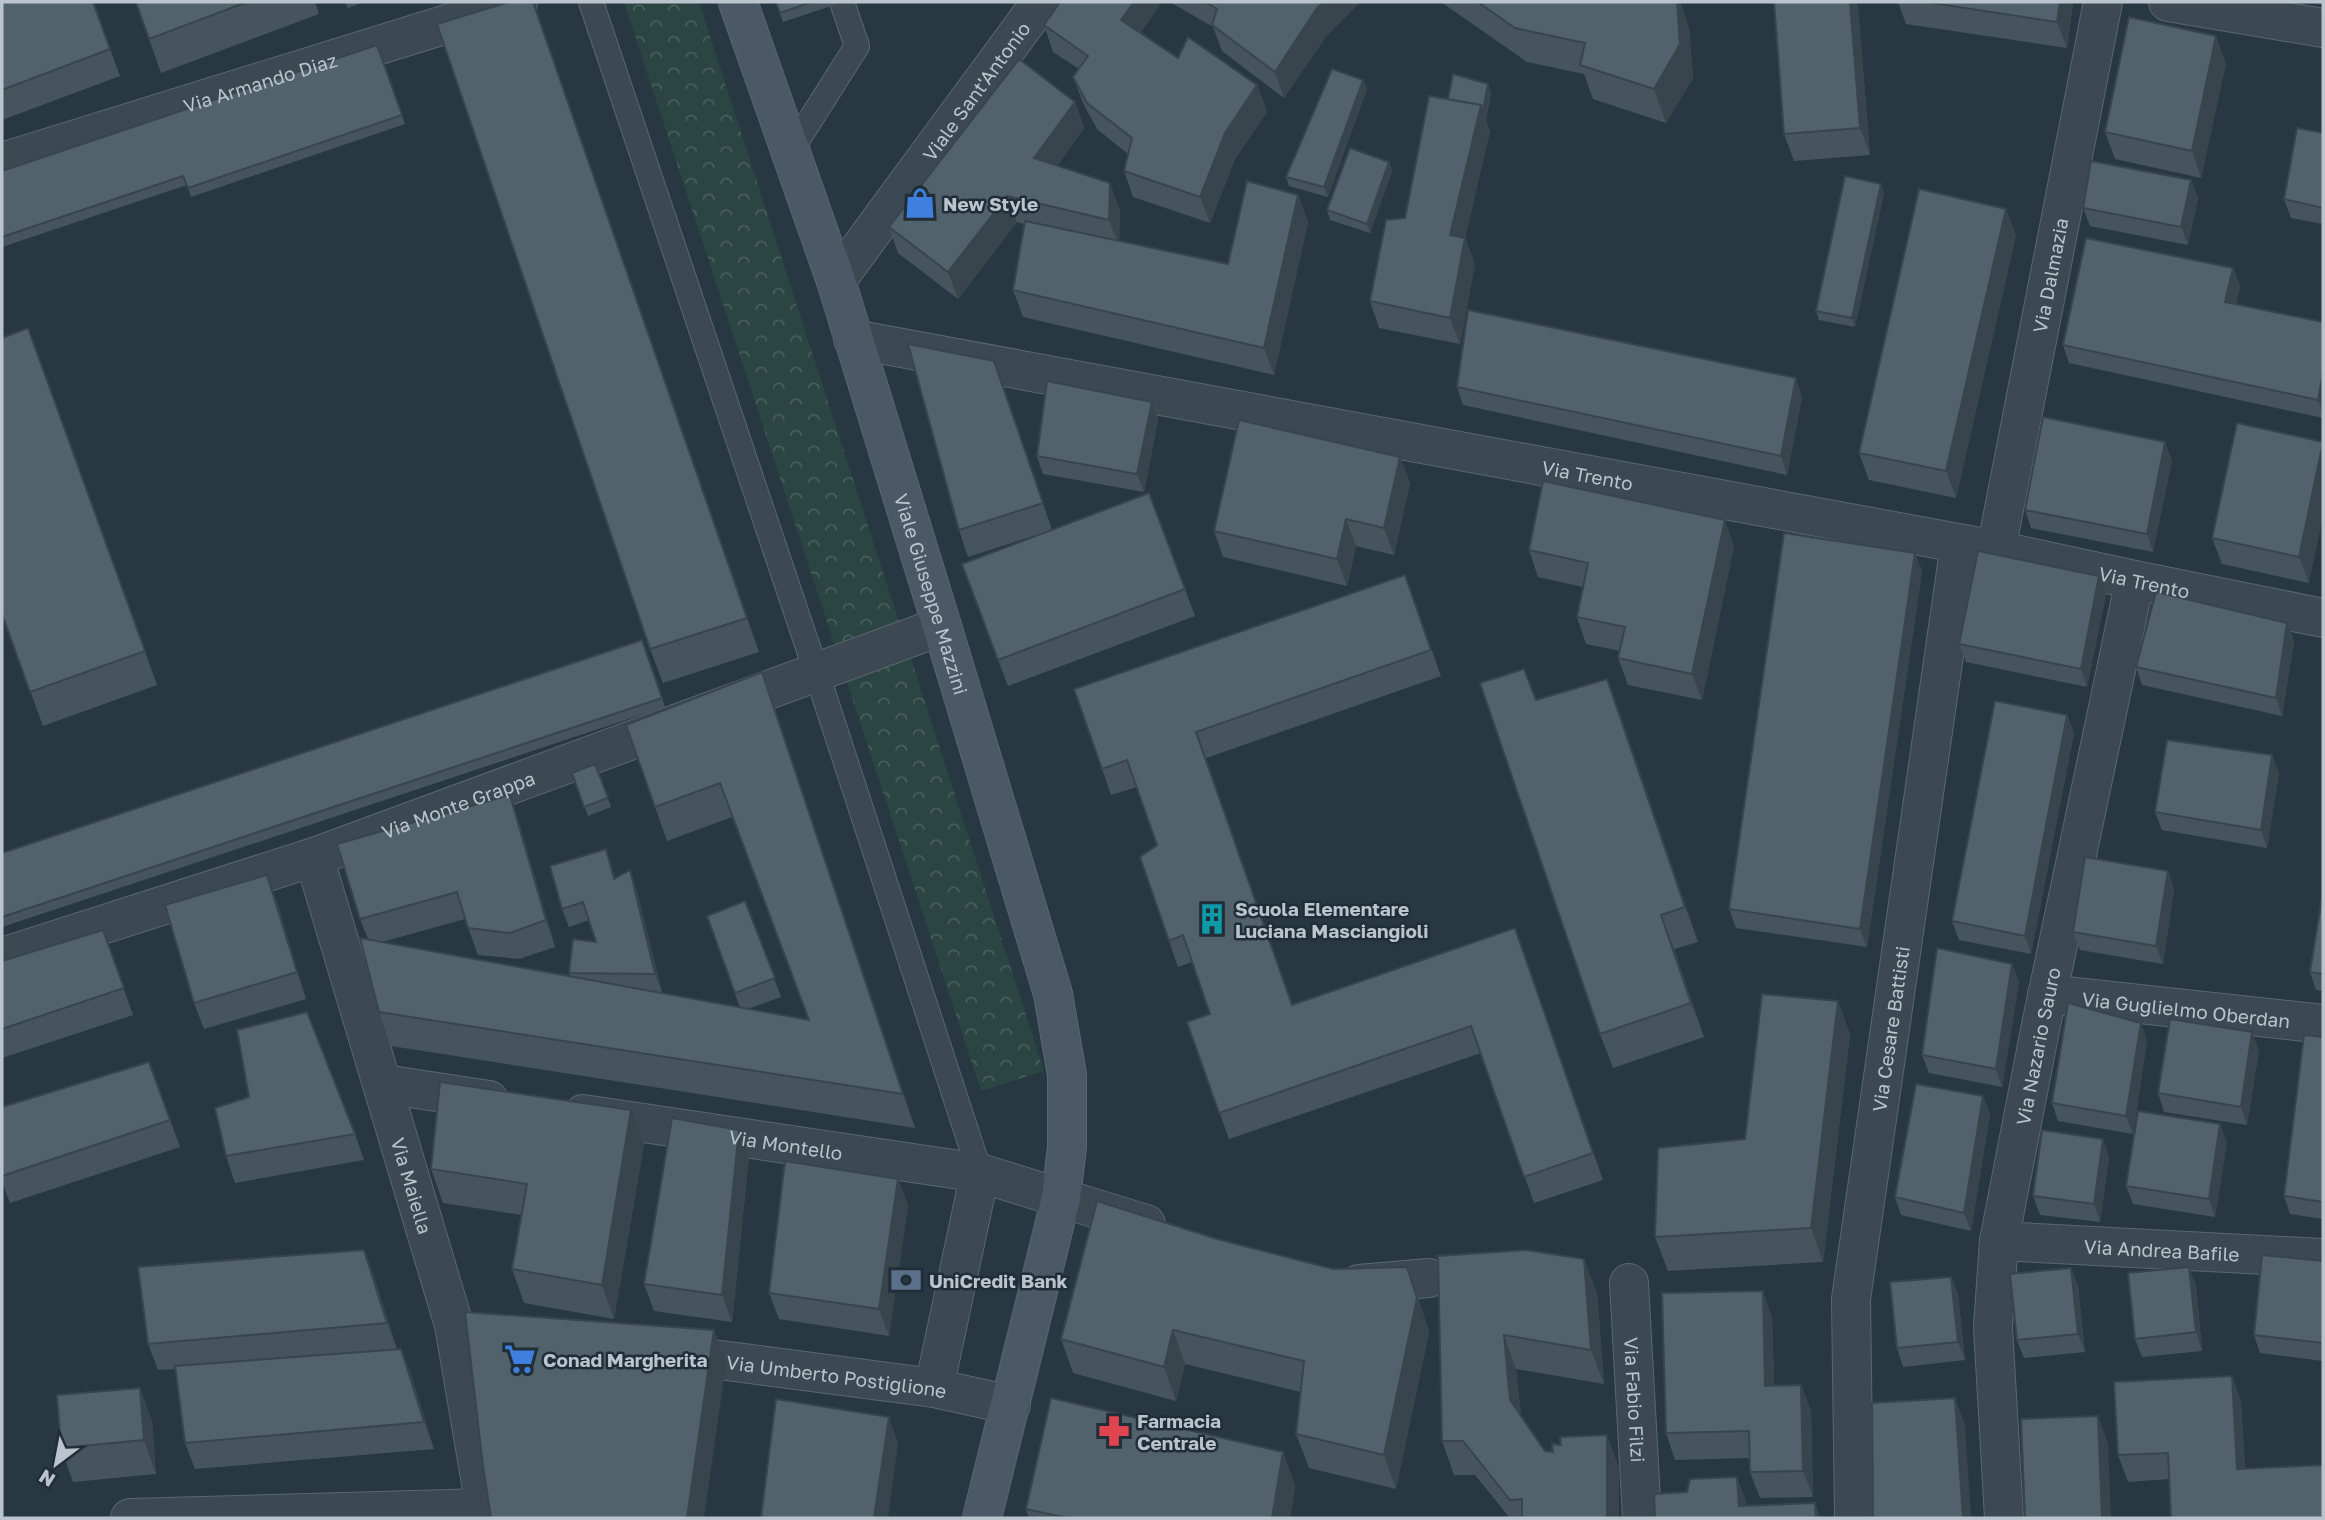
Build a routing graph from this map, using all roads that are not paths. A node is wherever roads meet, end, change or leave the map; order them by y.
1 (518, 2) edge
2 (591, 2) edge
3 (738, 2) edge
4 (842, 2) edge
5 (1041, 2) edge
6 (2104, 2) edge
7 (2168, 2) edge
8 (2323, 28) edge
9 (790, 152) junction
10 (2, 162) edge
11 (836, 281) junction
12 (853, 339) junction
13 (1978, 547) junction
14 (2135, 580) junction
15 (2323, 618) edge
16 (942, 626) junction
17 (816, 671) junction
18 (314, 857) junction
19 (2, 957) edge
20 (2047, 994) junction
21 (2323, 1024) edge
22 (384, 1084) junction
23 (980, 1173) junction
24 (1061, 1198) junction
25 (1177, 1234) edge
26 (1999, 1241) junction
27 (2323, 1258) edge
28 (1322, 1274) edge
29 (1429, 1278) dead end
30 (1629, 1283) dead end
31 (454, 1325) junction
32 (495, 1331) edge
33 (646, 1350) edge
34 (934, 1388) junction
35 (1011, 1405) junction
36 (486, 1513) edge
37 (130, 1518) edge
38 (982, 1518) edge
39 (1642, 1518) edge
40 (1854, 1518) edge
41 (2004, 1518) edge

1 - 10 street, Via Armando Diaz
2 - 17 lane
3 - 9 main road, Viale Giuseppe Mazzini
4 - 9 lane
5 - 11 street, Viale Sant'Antonio
6 - 13 street, Via Dalmazia
7 - 8 street
9 - 11 main road, Viale Giuseppe Mazzini
11 - 12 main road, Viale Giuseppe Mazzini
12 - 13 street, Via Trento
12 - 16 main road, Viale Giuseppe Mazzini
13 - 14 street, Via Trento
13 - 40 street, Via Cesare Battisti
14 - 15 street, Via Trento
14 - 20 street, Via Nazario Sauro
16 - 17 street, Via Monte Grappa
16 - 24 main road, Viale Giuseppe Mazzini
17 - 18 street, Via Monte Grappa
17 - 23 lane
18 - 19 street, Via Monte Grappa
18 - 22 street, Via Maiella
20 - 21 street, Via Guglielmo Oberdan
20 - 26 street, Via Nazario Sauro
22 - 23 street, Via Montello
22 - 31 street, Via Maiella
23 - 24 street, Via Montello
23 - 34 street
24 - 25 street, Via Montello
24 - 35 main road, Viale Giuseppe Mazzini
26 - 27 street, Via Andrea Bafile
26 - 41 street, Via Nazario Sauro
28 - 29 street
30 - 39 street, Via Fabio Filzi
31 - 32 street
31 - 36 street, Via Maiella
33 - 34 street, Via Umberto Postiglione
34 - 35 street, Via Umberto Postiglione
35 - 38 main road, Viale Giuseppe Mazzini
36 - 37 street

